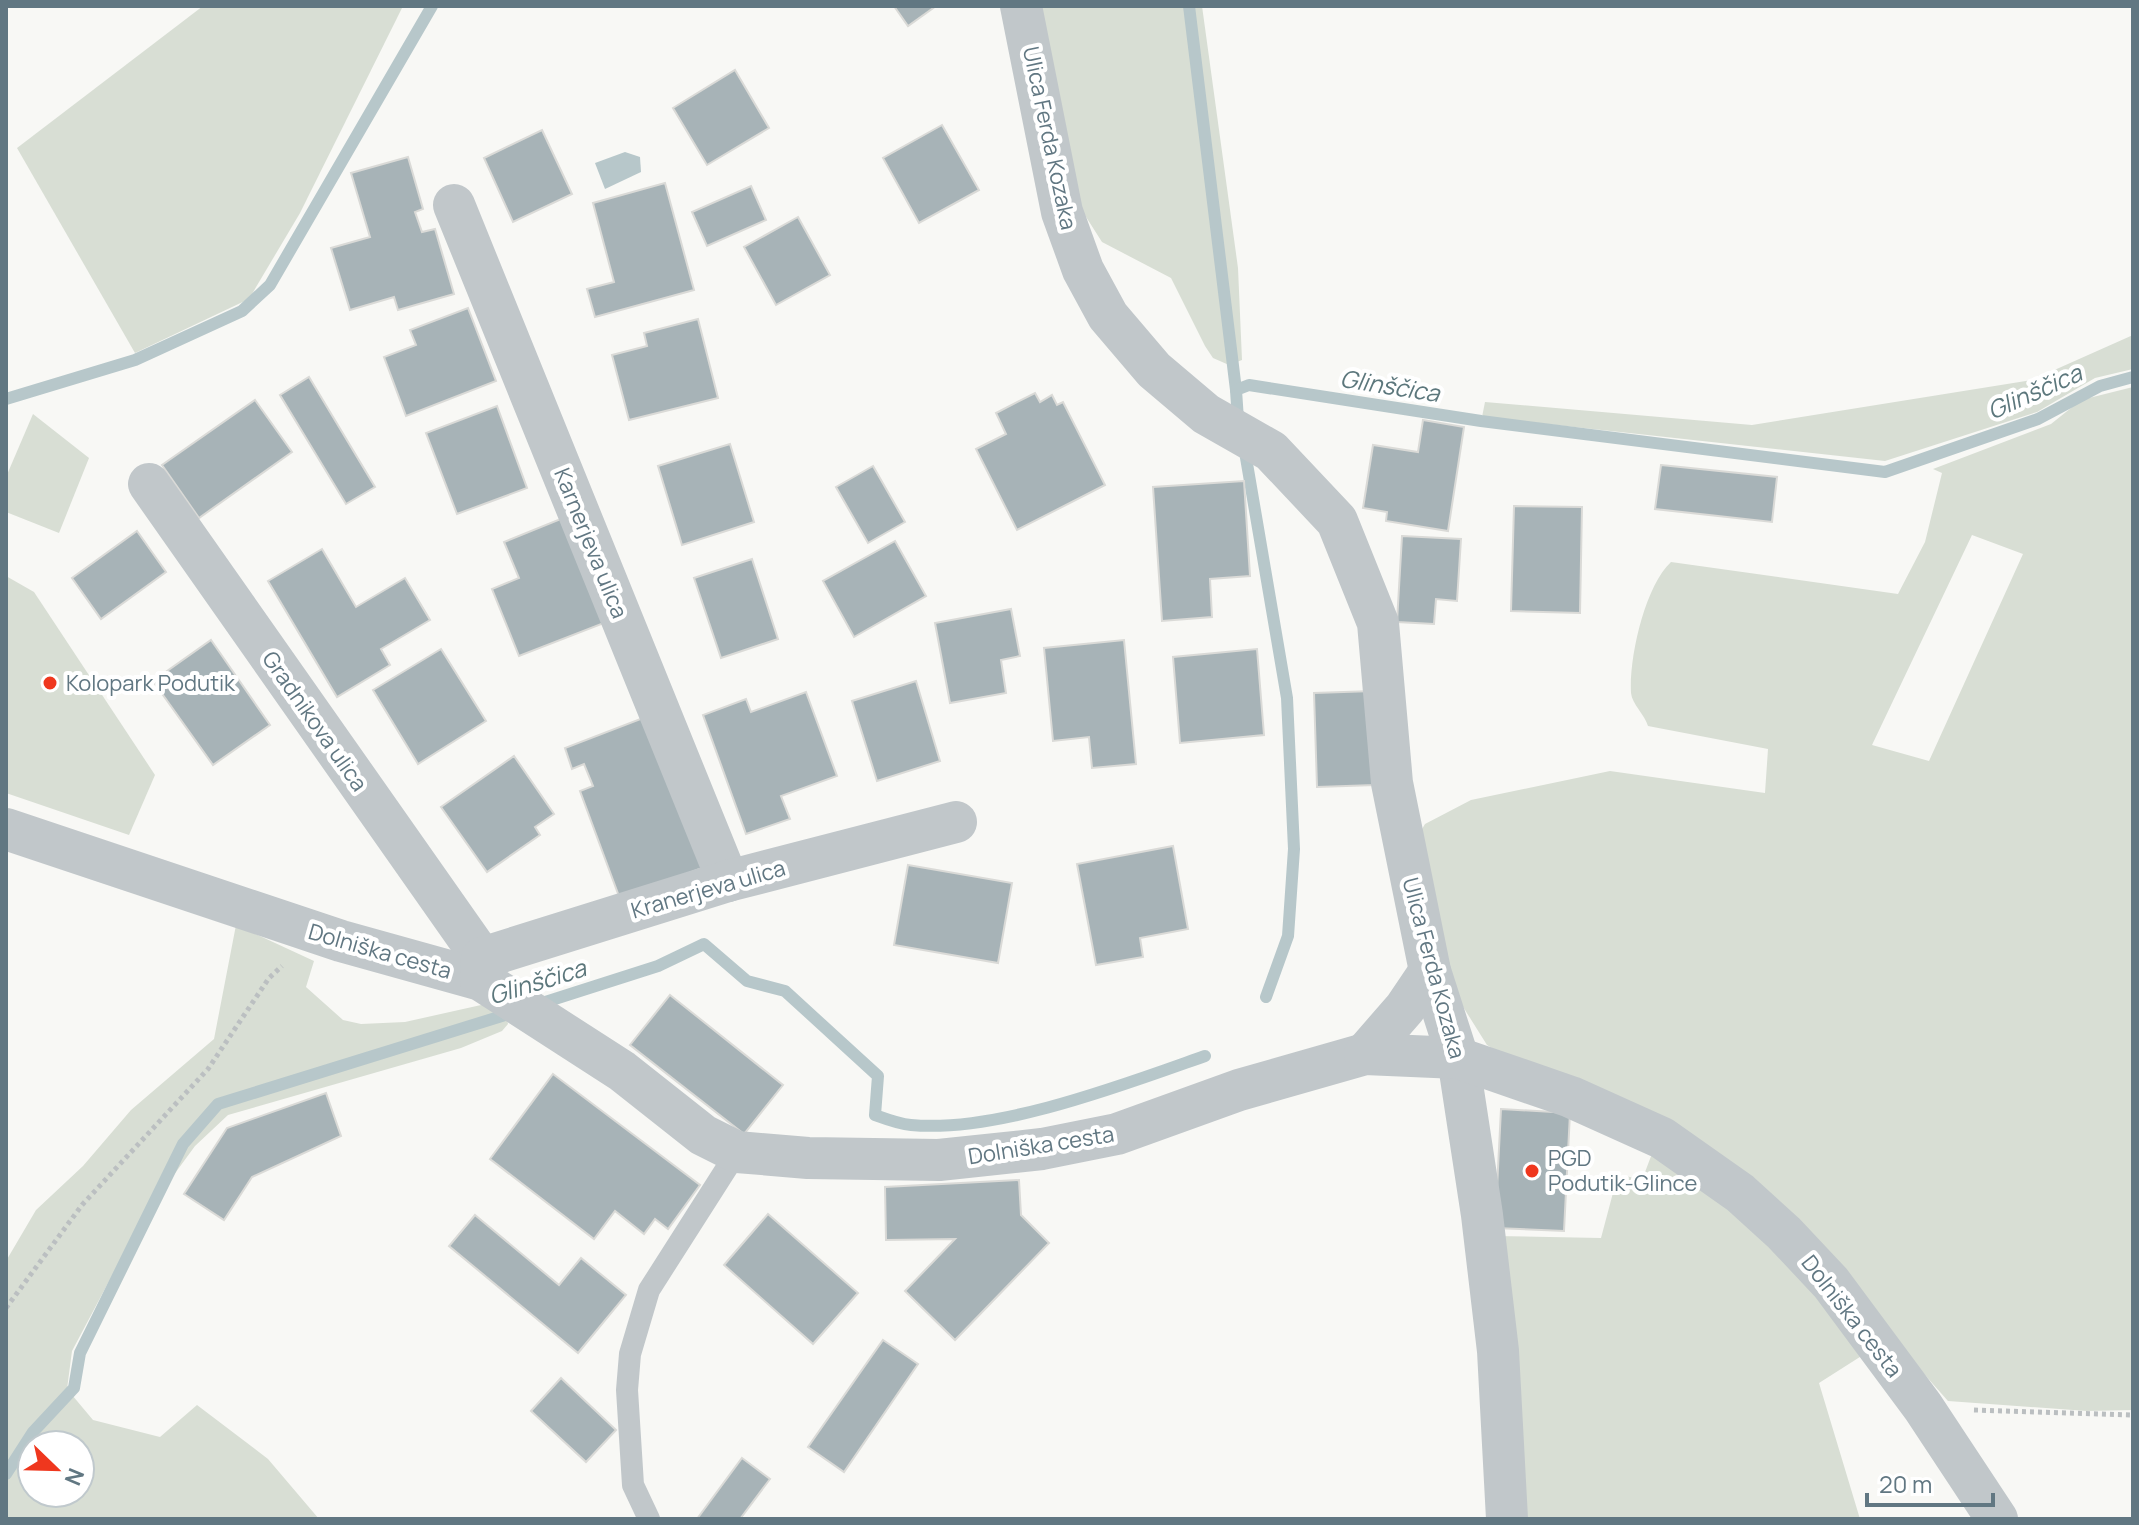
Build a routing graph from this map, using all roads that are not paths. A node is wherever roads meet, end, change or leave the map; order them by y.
1 (1021, 6) edge
2 (454, 205) dead end
3 (149, 484) dead end
4 (956, 822) dead end
5 (6, 829) edge
6 (728, 881) junction
7 (1430, 971) junction
8 (491, 977) junction
9 (1365, 1054) junction
10 (1458, 1058) junction
11 (737, 1152) junction
12 (649, 1519) edge
13 (1507, 1519) edge
14 (1997, 1519) edge

1 - 7 street, Ulica Ferda Kozaka
2 - 6 street, Karnerjeva ulica
3 - 8 street, Gradnikova ulica
4 - 6 street, Kranerjeva ulica
5 - 8 street, Dolniška cesta
6 - 8 street, Kranerjeva ulica
7 - 9 street
7 - 10 street, Ulica Ferda Kozaka
8 - 11 street, Dolniška cesta
9 - 10 street, Dolniška cesta
9 - 11 street, Dolniška cesta
10 - 13 street, Ulica Ferda Kozaka
10 - 14 street, Dolniška cesta
11 - 12 lane

